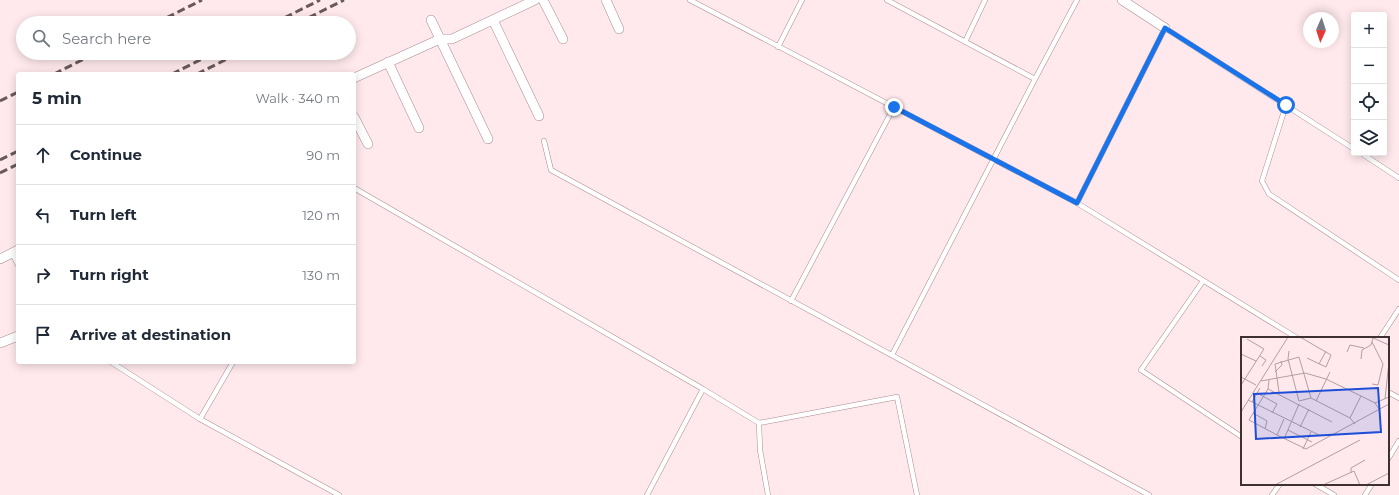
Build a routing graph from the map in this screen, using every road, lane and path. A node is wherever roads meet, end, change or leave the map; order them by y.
1 (535, 0) edge
2 (543, 0) edge
3 (606, 0) edge
4 (690, 0) edge
5 (802, 0) edge
6 (985, 0) edge
7 (1077, 0) edge
8 (1122, 0) edge
9 (889, 1) edge
10 (431, 20) dead end
11 (493, 20) junction
12 (1165, 28) junction
13 (619, 29) dead end
14 (440, 39) junction
15 (563, 40) dead end
16 (965, 42) junction
17 (778, 46) junction
18 (388, 62) junction
19 (356, 77) edge
20 (1035, 79) junction
21 (1286, 105) junction
22 (894, 107) junction
23 (538, 116) dead end
24 (356, 121) edge
25 (419, 128) dead end
26 (488, 139) dead end
27 (544, 141) dead end
28 (368, 144) dead end
29 (1351, 147) edge
30 (1366, 156) edge
31 (994, 160) junction
32 (1399, 178) edge
33 (356, 189) edge
34 (1077, 203) junction
35 (15, 252) edge
36 (0, 259) edge
37 (1399, 280) edge
38 (1203, 281) junction
39 (791, 301) junction
40 (1399, 309) edge
41 (16, 337) edge
42 (1295, 337) edge
43 (1381, 337) edge
44 (0, 343) edge
45 (892, 355) junction
46 (114, 364) edge
47 (232, 364) edge
48 (703, 389) junction
49 (1389, 393) edge
50 (1399, 398) edge
51 (200, 419) junction
52 (759, 423) junction
53 (1241, 436) edge
54 (1399, 441) edge
55 (1389, 456) edge
56 (1279, 485) edge
57 (1318, 485) edge
58 (1371, 485) edge
59 (339, 495) edge
60 (647, 495) edge
61 (768, 495) edge
62 (917, 495) edge
63 (1149, 495) edge
64 (1272, 495) edge
65 (1334, 495) edge
66 (1365, 495) edge

1 - 11 street
2 - 15 street
3 - 13 street
4 - 17 lane
5 - 17 lane
6 - 16 lane
7 - 20 lane
8 - 12 street
9 - 16 lane
10 - 14 street
11 - 14 street
11 - 23 street
12 - 21 lane
12 - 34 lane
14 - 18 street
14 - 26 street
16 - 20 lane
17 - 22 lane
18 - 19 street
18 - 25 street
20 - 31 lane
21 - 29 lane
21 - 37 lane
22 - 31 lane
22 - 39 lane
24 - 28 street
27 - 39 lane
30 - 32 lane
31 - 34 lane
31 - 45 lane
33 - 48 lane
34 - 38 lane
35 - 36 street
38 - 42 lane
38 - 53 lane
39 - 45 lane
40 - 43 lane
41 - 44 street
45 - 63 lane
46 - 51 lane
47 - 51 lane
48 - 52 lane
48 - 60 lane
49 - 50 lane
51 - 59 lane
52 - 61 lane
52 - 62 lane
54 - 55 lane
56 - 64 lane
57 - 65 lane
58 - 66 lane

